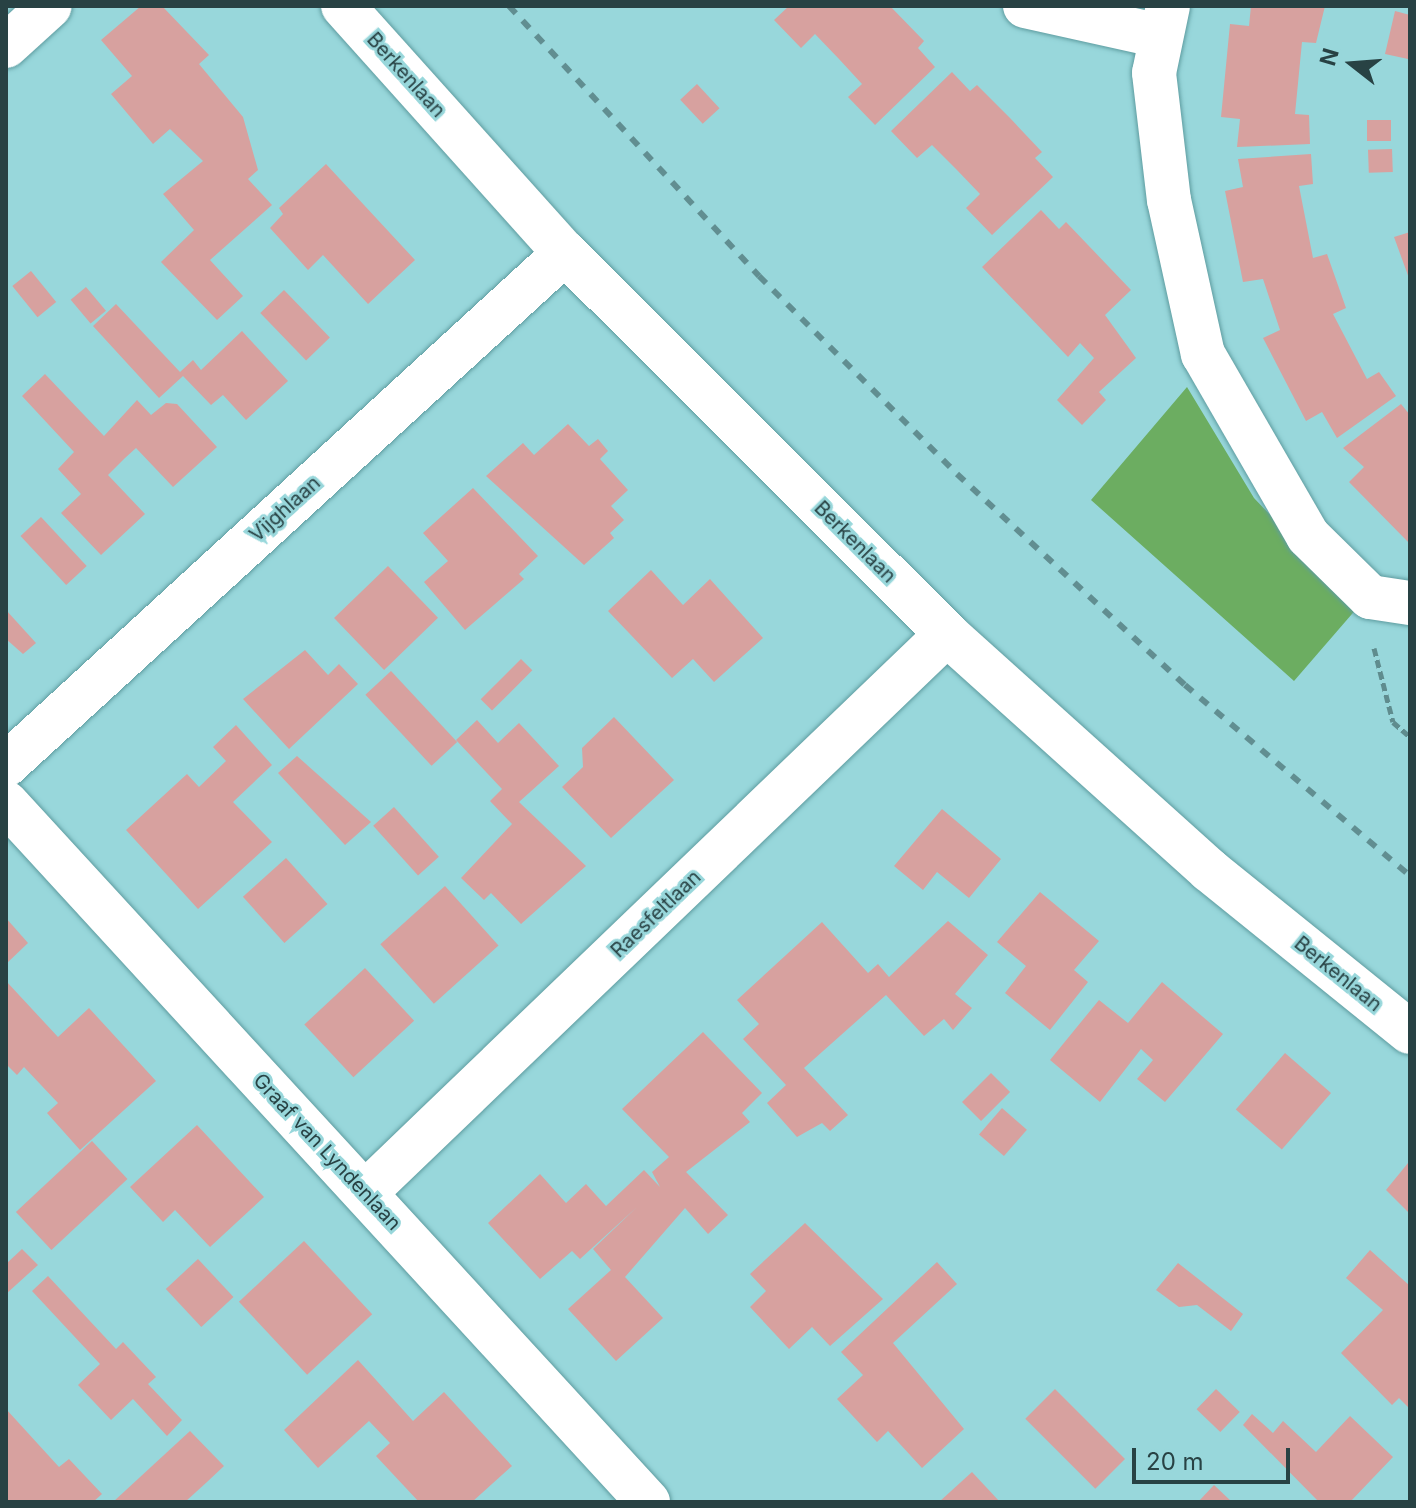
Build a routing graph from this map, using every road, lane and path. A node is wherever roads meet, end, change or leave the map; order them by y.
1 (50, 6) edge
2 (343, 6) edge
3 (1025, 6) edge
4 (1162, 21) edge
5 (6, 46) edge
6 (565, 253) junction
7 (1390, 600) edge
8 (947, 634) junction
9 (1410, 737) edge
10 (6, 765) edge
11 (6, 803) edge
12 (1410, 1032) edge
13 (365, 1193) junction
14 (648, 1502) edge

1 - 5 street
2 - 6 street, Berkenlaan
3 - 4 street
4 - 7 street
6 - 8 street, Berkenlaan
6 - 10 street, Vijghlaan
7 - 9 path
8 - 12 street, Berkenlaan
8 - 13 street, Raesfeltlaan
11 - 13 street, Graaf van Lyndenlaan
13 - 14 street, Graaf van Lyndenlaan

